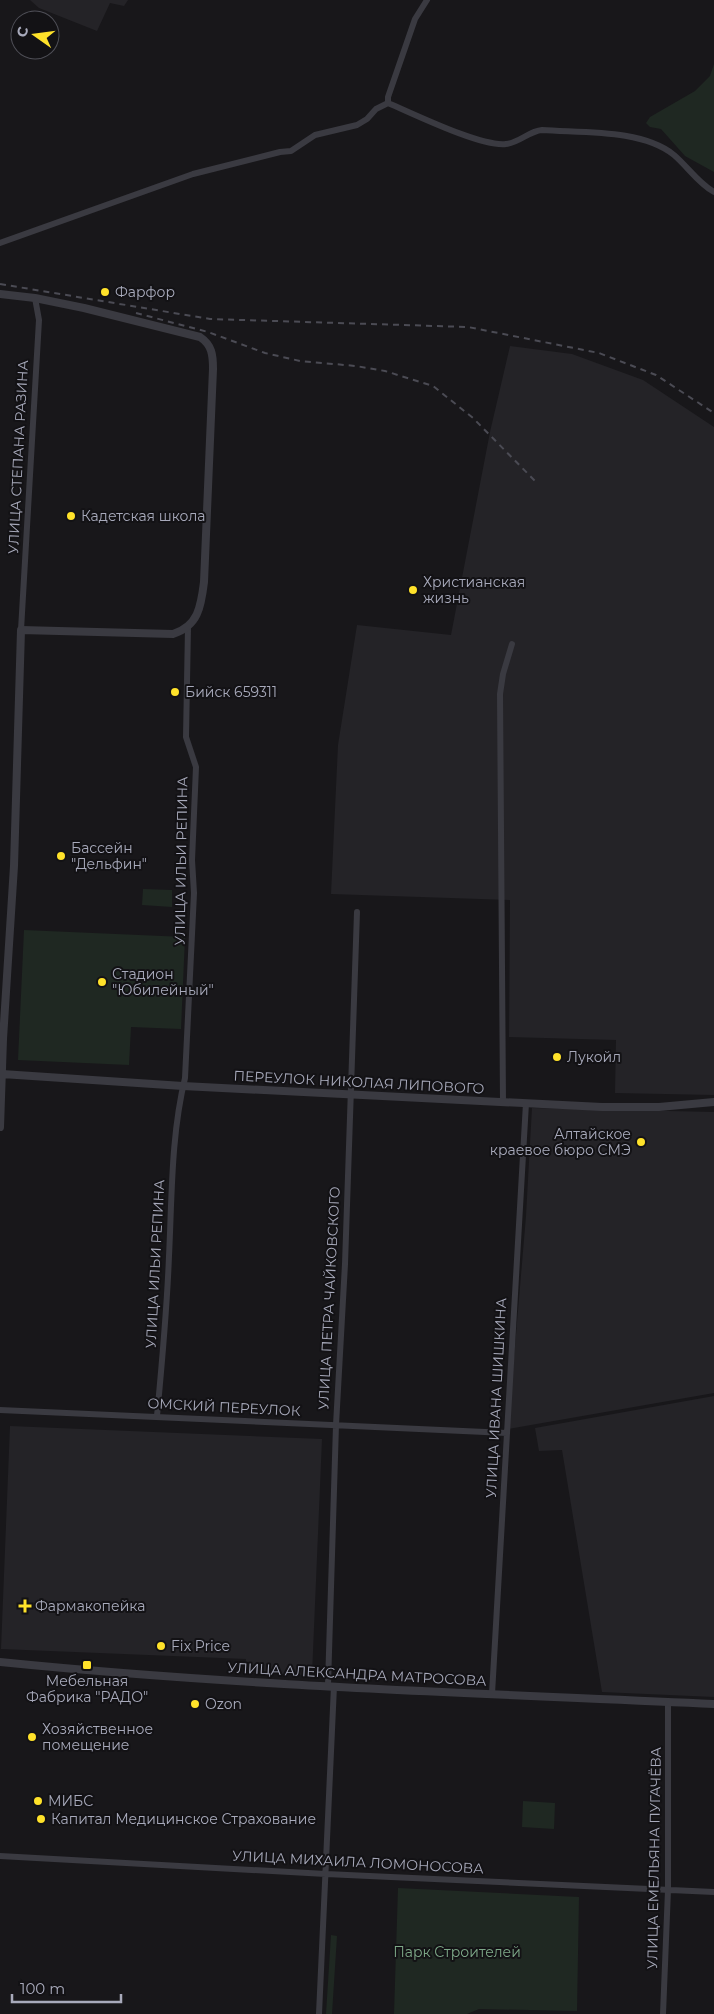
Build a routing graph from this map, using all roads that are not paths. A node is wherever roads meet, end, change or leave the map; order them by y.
1 (427, 0) edge
2 (388, 103) junction
3 (714, 192) edge
4 (0, 243) edge
5 (0, 294) edge
6 (35, 298) junction
7 (188, 627) junction
8 (21, 630) junction
9 (512, 644) dead end
10 (357, 912) dead end
11 (2, 1074) junction
12 (183, 1086) junction
13 (350, 1094) junction
14 (503, 1102) junction
15 (714, 1102) edge
16 (526, 1103) junction
17 (0, 1127) edge
18 (0, 1410) edge
19 (157, 1416) junction
20 (336, 1425) junction
21 (506, 1433) junction
22 (0, 1662) edge
23 (331, 1685) junction
24 (492, 1694) junction
25 (668, 1702) junction
26 (714, 1704) edge
27 (0, 1856) edge
28 (326, 1874) junction
29 (668, 1890) junction
30 (714, 1892) edge
31 (319, 2014) edge
32 (663, 2014) edge

1 - 2 street
2 - 3 street
2 - 4 street
5 - 6 street
6 - 7 street, УЛИЦА ИЛЬИ РЕПИНА
6 - 8 street, УЛИЦА СТЕПАНА РАЗИНА
7 - 8 street
7 - 12 street, УЛИЦА ИЛЬИ РЕПИНА
8 - 11 street, УЛИЦА СТЕПАНА РАЗИНА
9 - 14 street
10 - 13 street, УЛИЦА ПЕТРА ЧАЙКОВСКОГО
11 - 12 street, ПЕРЕУЛОК НИКОЛАЯ ЛИПОВОГО
11 - 17 street, УЛИЦА СТЕПАНА РАЗИНА
12 - 13 street, ПЕРЕУЛОК НИКОЛАЯ ЛИПОВОГО
12 - 19 street, УЛИЦА ИЛЬИ РЕПИНА
13 - 14 street, ПЕРЕУЛОК НИКОЛАЯ ЛИПОВОГО
13 - 20 street, УЛИЦА ПЕТРА ЧАЙКОВСКОГО
14 - 16 street, ПЕРЕУЛОК НИКОЛАЯ ЛИПОВОГО
15 - 16 street, ПЕРЕУЛОК НИКОЛАЯ ЛИПОВОГО
16 - 21 street, УЛИЦА ИВАНА ШИШКИНА
18 - 19 street, ОМСКИЙ ПЕРЕУЛОК
19 - 20 street, ОМСКИЙ ПЕРЕУЛОК
20 - 21 street, ОМСКИЙ ПЕРЕУЛОК
20 - 23 street, УЛИЦА ПЕТРА ЧАЙКОВСКОГО
21 - 24 street, УЛИЦА ИВАНА ШИШКИНА
22 - 23 street, УЛИЦА АЛЕКСАНДРА МАТРОСОВА
23 - 24 street, УЛИЦА АЛЕКСАНДРА МАТРОСОВА
23 - 28 street, УЛИЦА ПЕТРА ЧАЙКОВСКОГО
24 - 25 street, УЛИЦА АЛЕКСАНДРА МАТРОСОВА
25 - 26 street, УЛИЦА АЛЕКСАНДРА МАТРОСОВА
25 - 29 street, УЛИЦА ЕМЕЛЬЯНА ПУГАЧЁВА
27 - 28 street, УЛИЦА МИХАИЛА ЛОМОНОСОВА
28 - 29 street, УЛИЦА МИХАИЛА ЛОМОНОСОВА
28 - 31 street, УЛИЦА ПЕТРА ЧАЙКОВСКОГО
29 - 30 street, УЛИЦА МИХАИЛА ЛОМОНОСОВА
29 - 32 street, УЛИЦА ЕМЕЛЬЯНА ПУГАЧЁВА

